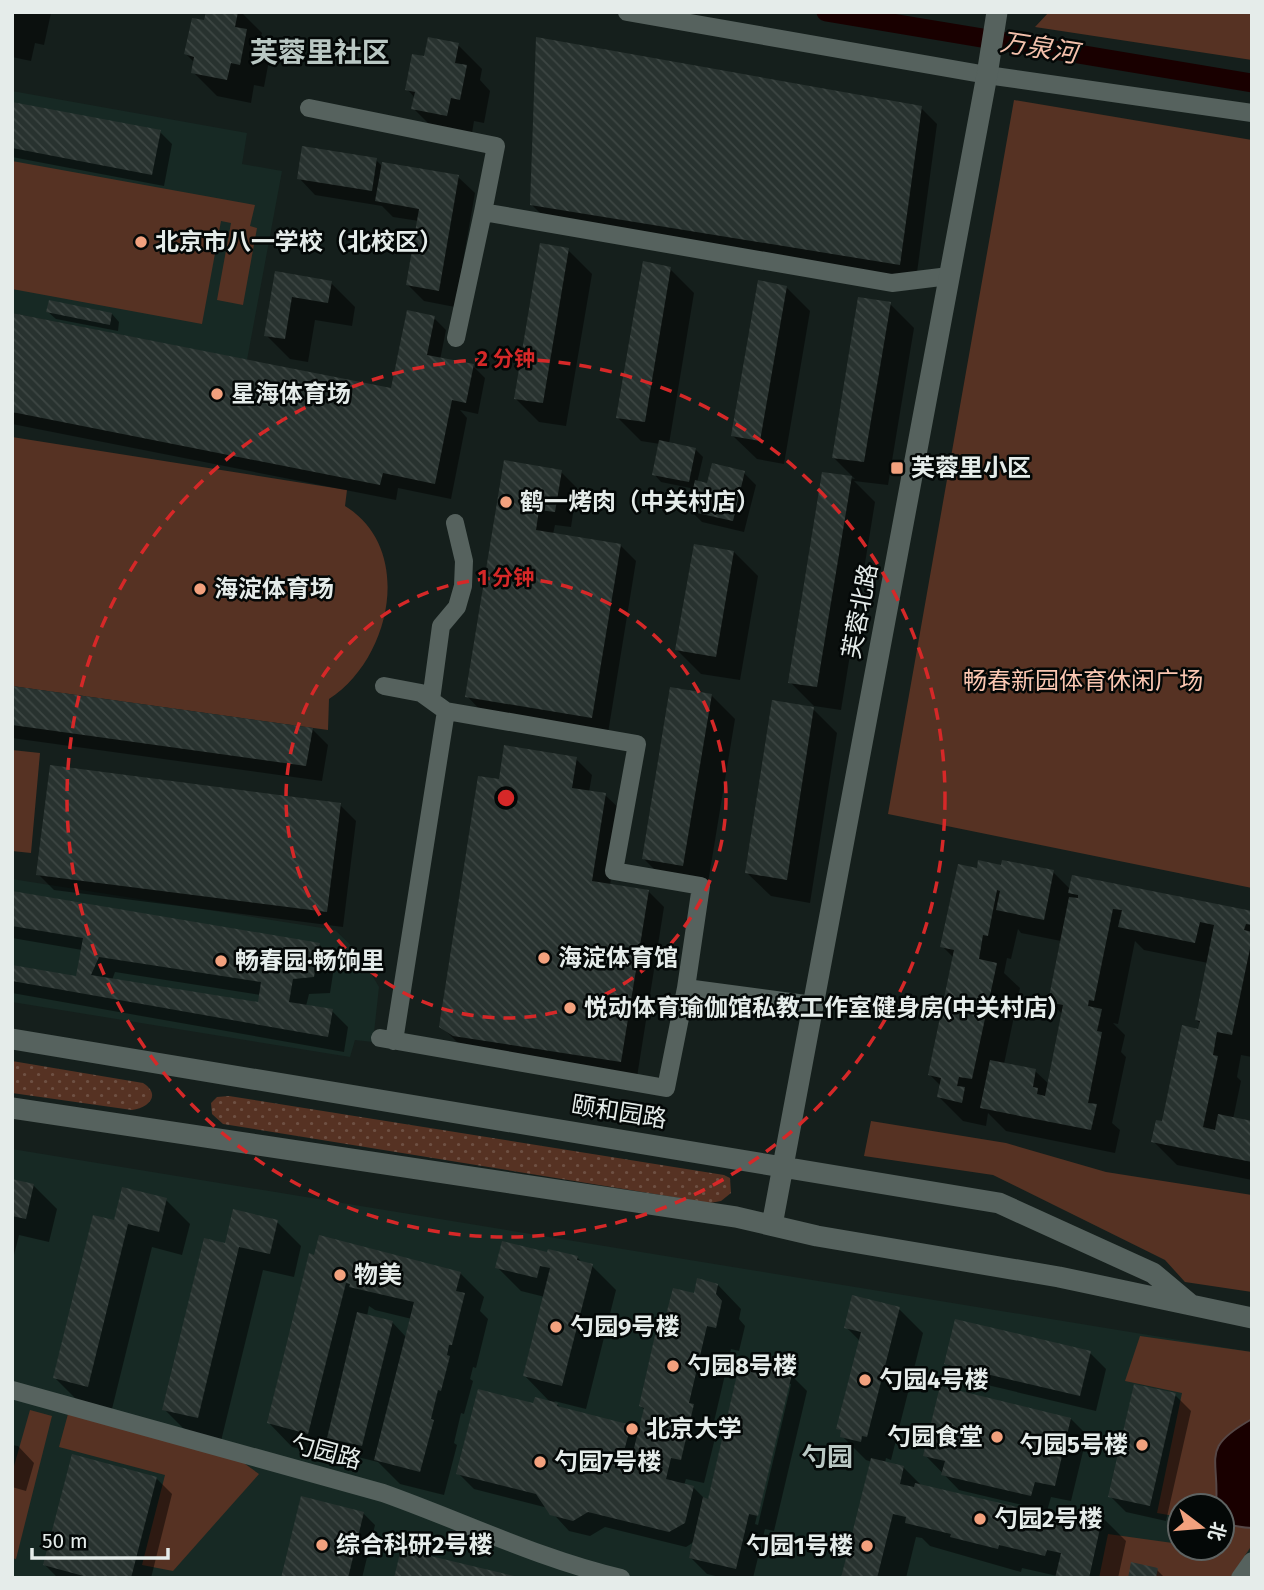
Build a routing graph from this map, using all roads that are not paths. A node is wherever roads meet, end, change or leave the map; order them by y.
1 (627, 12) edge
2 (997, 12) edge
3 (988, 70) junction
4 (309, 108) dead end
5 (1252, 113) edge
6 (483, 212) junction
7 (949, 276) junction
8 (456, 338) dead end
9 (455, 523) dead end
10 (384, 686) dead end
11 (431, 700) junction
12 (446, 711) junction
13 (686, 988) junction
14 (813, 1005) junction
15 (12, 1040) edge
16 (12, 1108) edge
17 (783, 1166) junction
18 (772, 1225) junction
19 (1191, 1306) junction
20 (1252, 1318) edge
21 (12, 1390) edge
22 (1252, 1560) edge
23 (621, 1578) edge
24 (1240, 1578) edge

1 - 3 street
2 - 3 street, 芙蓉北路
3 - 5 street
3 - 7 street, 芙蓉北路
4 - 6 street
6 - 7 street
6 - 8 street
7 - 14 street, 芙蓉北路
9 - 11 street
10 - 11 street
11 - 12 street
12 - 13 street
12 - 13 street
13 - 14 street
14 - 17 street, 芙蓉北路
15 - 17 street, 颐和园路
16 - 18 street, 颐和园路
17 - 18 street, 芙蓉北路
17 - 19 street, 颐和园路
18 - 19 street, 颐和园路
19 - 20 street, 颐和园路
21 - 23 street, 勺园路
22 - 24 street

